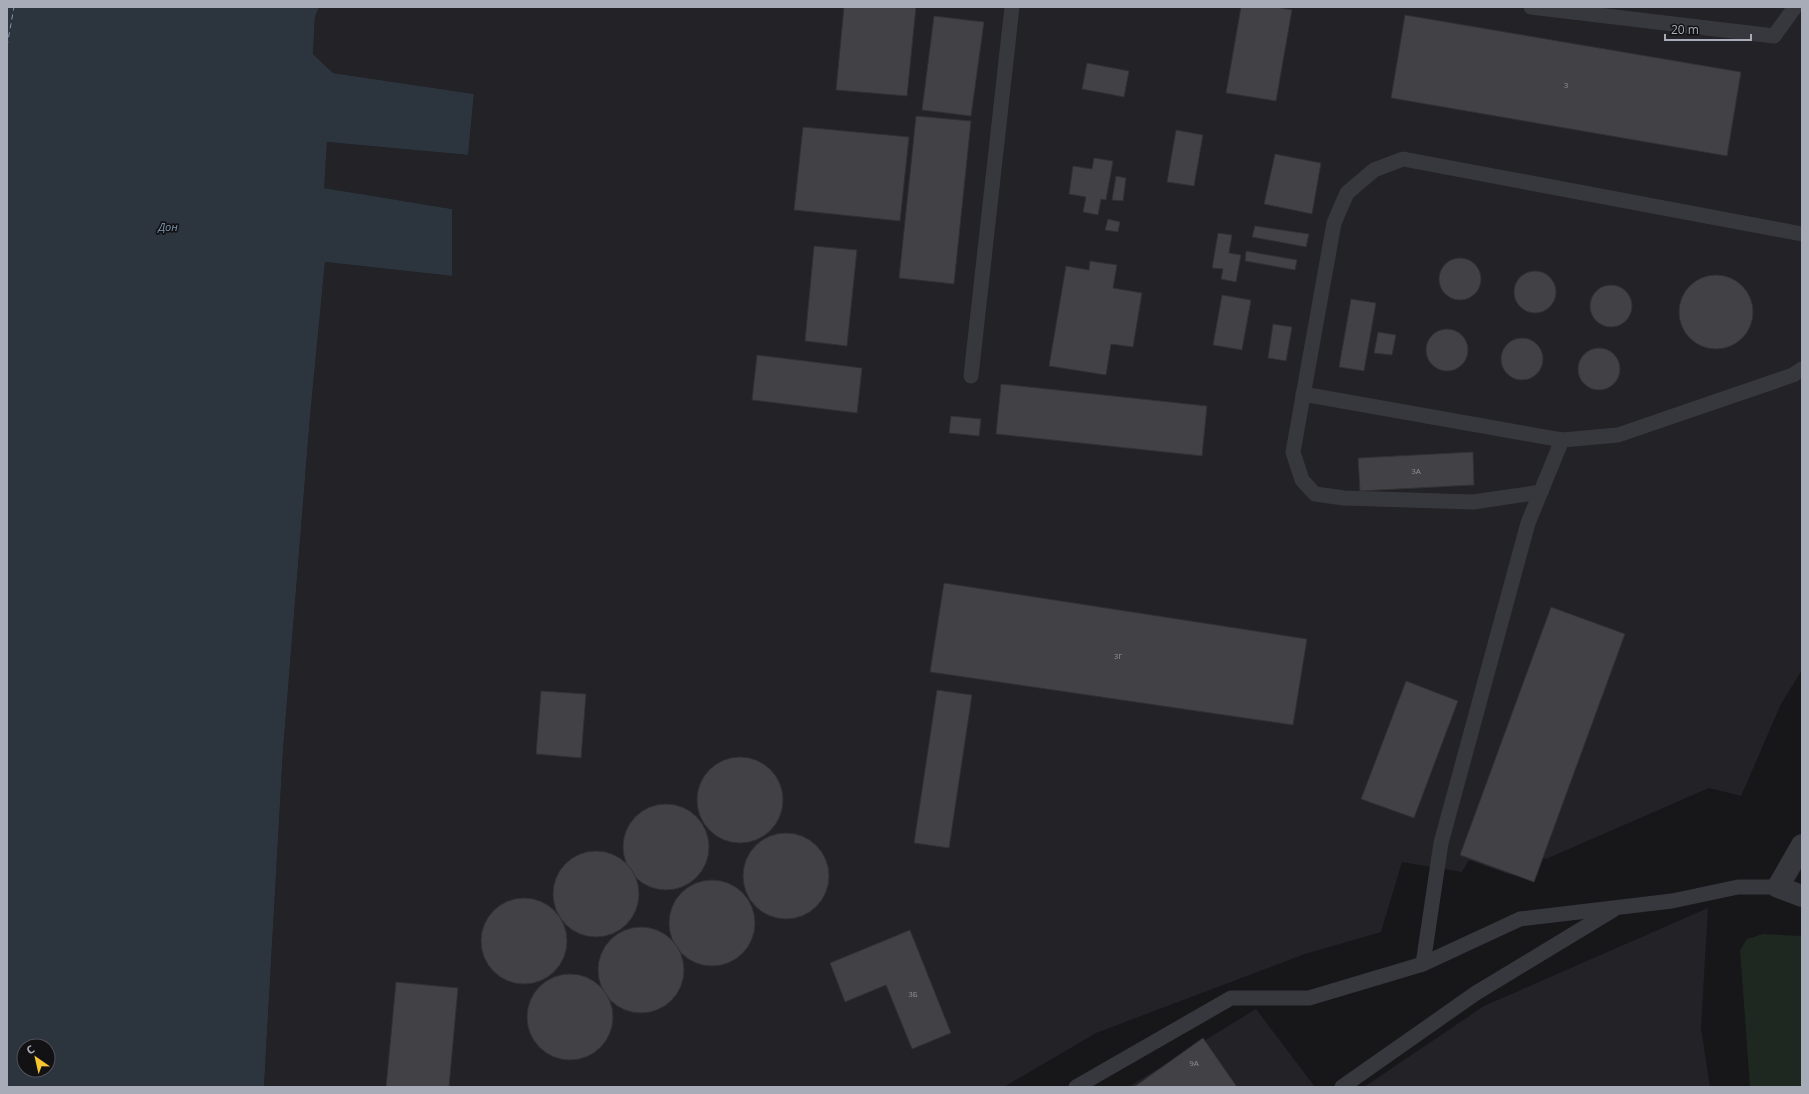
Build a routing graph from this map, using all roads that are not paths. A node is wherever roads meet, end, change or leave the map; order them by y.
1 (1012, 7) edge
2 (1532, 7) edge
3 (1794, 7) edge
4 (1802, 234) edge
5 (1802, 369) edge
6 (971, 376) dead end
7 (1303, 394) junction
8 (1562, 440) junction
9 (1541, 492) junction
10 (1802, 845) edge
11 (1778, 887) junction
12 (1802, 896) edge
13 (1617, 907) junction
14 (1423, 964) junction
15 (1076, 1087) edge
16 (1342, 1087) edge

1 - 6 lane
2 - 3 lane
4 - 7 lane
5 - 8 lane
7 - 8 lane
7 - 9 lane
8 - 9 lane
9 - 14 lane
10 - 11 street
11 - 12 street
11 - 13 lane
13 - 14 lane
13 - 16 lane
14 - 15 lane

